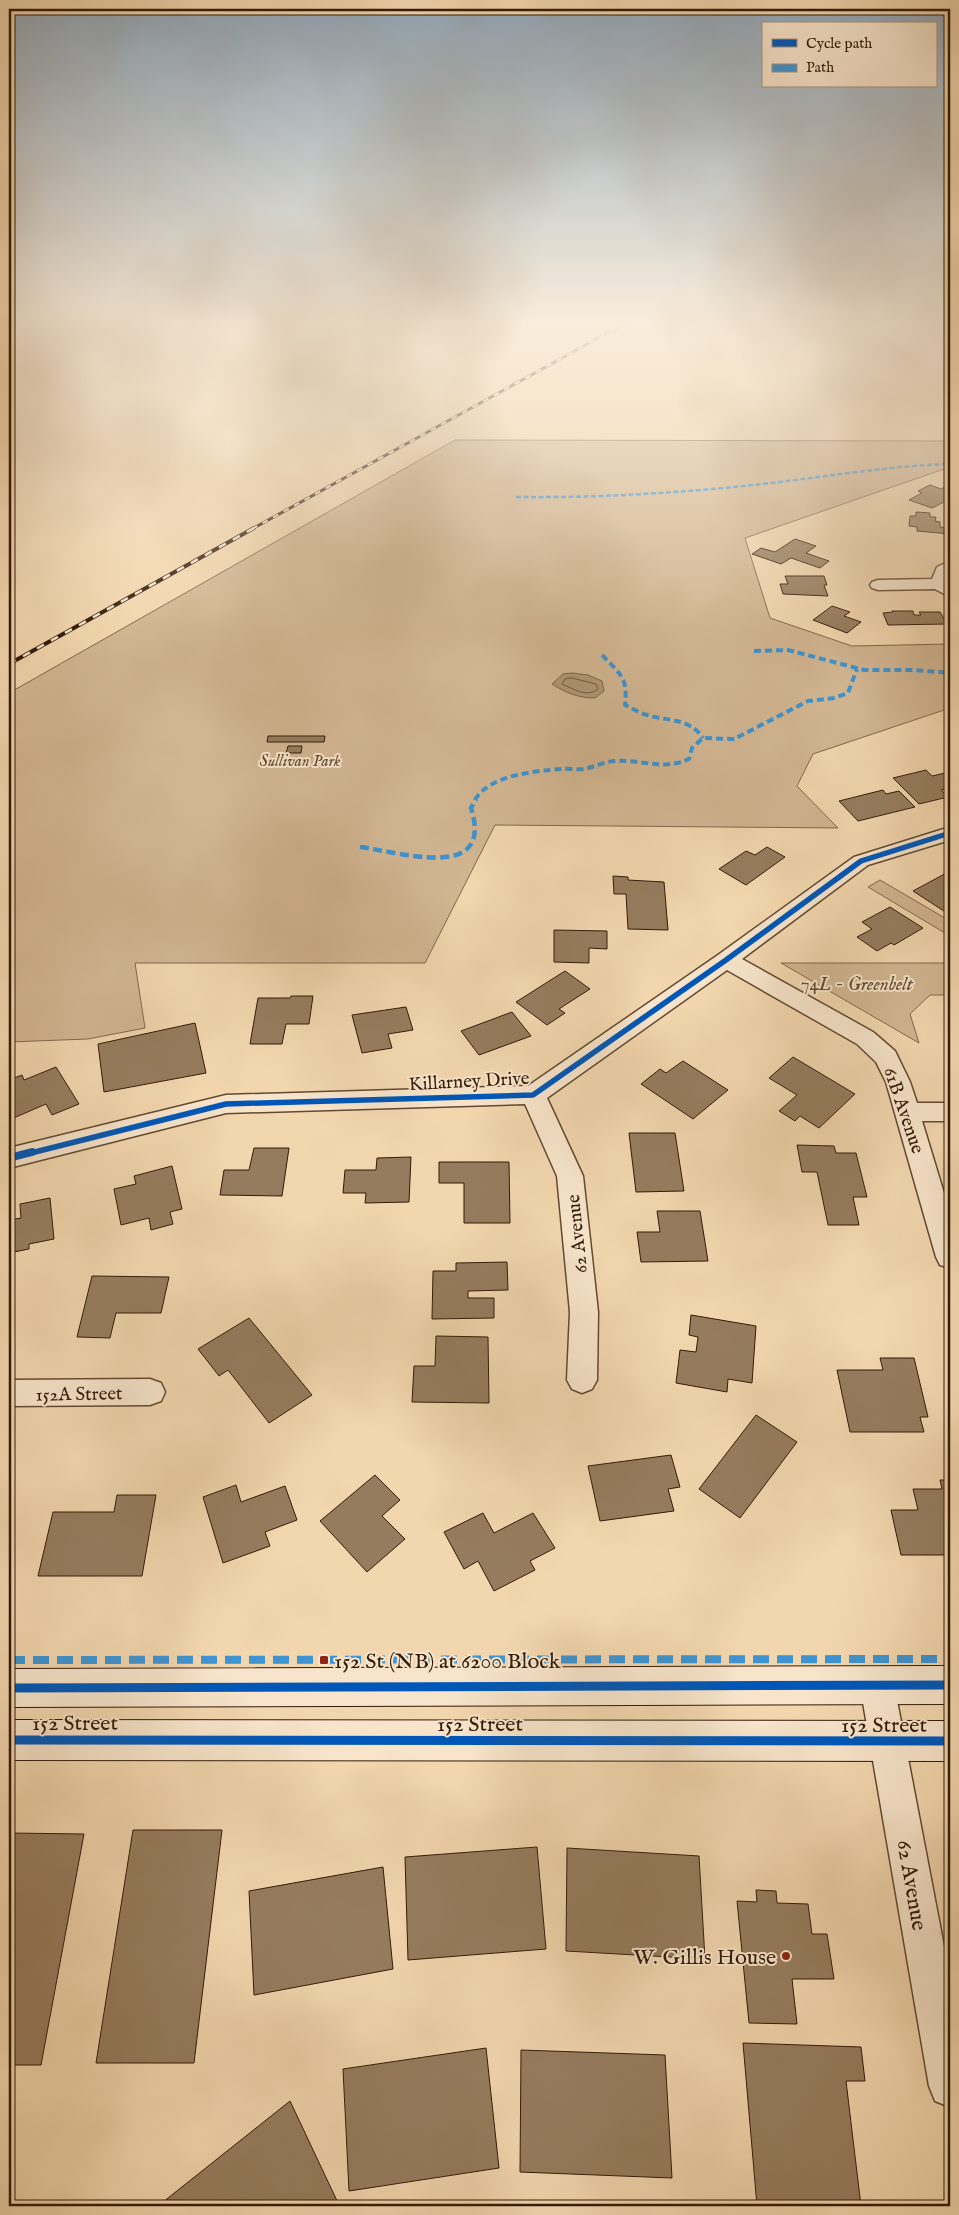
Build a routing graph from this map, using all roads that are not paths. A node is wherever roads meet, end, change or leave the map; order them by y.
1 (950, 566) edge
2 (878, 585) dead end
3 (944, 588) edge
4 (950, 833) edge
5 (726, 960) junction
6 (534, 1095) junction
7 (907, 1112) junction
8 (950, 1112) edge
9 (9, 1158) edge
10 (950, 1257) edge
11 (582, 1380) dead end
12 (150, 1392) dead end
13 (9, 1393) edge
14 (877, 1685) junction
15 (950, 1685) edge
16 (9, 1688) edge
17 (9, 1740) edge
18 (887, 1742) junction
19 (950, 1742) edge
20 (950, 2086) edge

1 - 3 street
2 - 3 street
4 - 5 street, Killarney Drive
5 - 6 street, Killarney Drive
5 - 7 street, 61B Avenue
6 - 9 street, Killarney Drive
6 - 11 street, 62 Avenue
7 - 8 street
7 - 10 street, 61B Avenue
12 - 13 street, 152A Street
14 - 15 main road, 152 Street
14 - 16 main road, 152 Street
14 - 18 street, 62 Avenue
17 - 18 main road, 152 Street
18 - 19 main road, 152 Street
18 - 20 street, 62 Avenue

